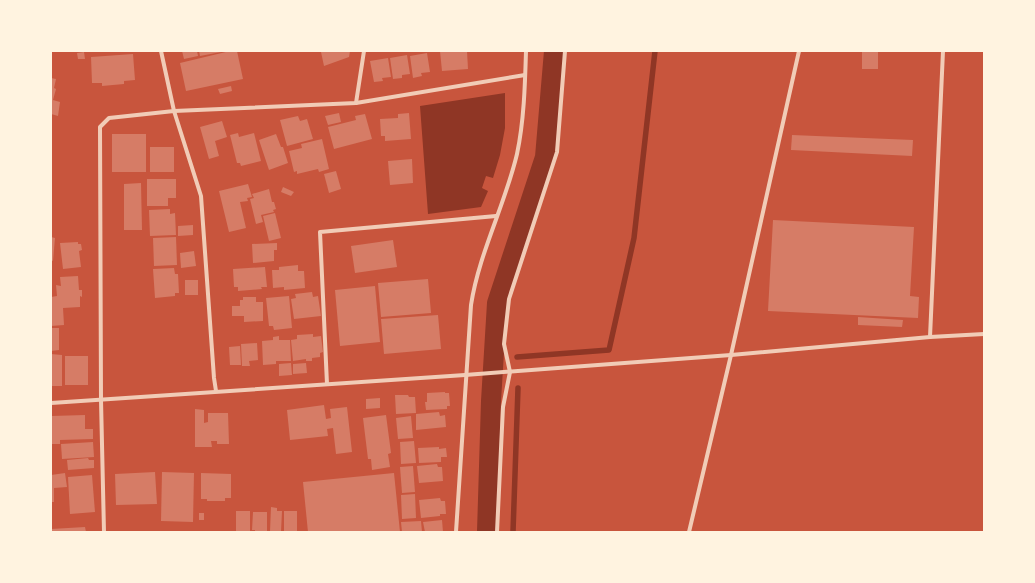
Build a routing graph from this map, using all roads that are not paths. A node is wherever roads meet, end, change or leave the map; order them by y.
1 (161, 51) edge
2 (364, 51) edge
3 (526, 51) edge
4 (564, 51) edge
5 (799, 51) edge
6 (943, 51) edge
7 (525, 75) junction
8 (356, 103) junction
9 (174, 111) junction
10 (496, 216) junction
11 (984, 334) edge
12 (930, 337) junction
13 (731, 356) junction
14 (510, 372) junction
15 (465, 375) junction
16 (327, 384) junction
17 (216, 391) junction
18 (101, 400) junction
19 (51, 403) edge
20 (104, 532) edge
21 (456, 532) edge
22 (496, 532) edge
23 (689, 532) edge

1 - 9 street
2 - 8 street
3 - 7 street
4 - 14 street
5 - 13 street
6 - 12 street
7 - 8 street
7 - 10 street
8 - 9 street
9 - 17 street
9 - 18 street
10 - 15 street
10 - 16 street
11 - 12 street
12 - 13 street
13 - 14 street
13 - 23 street
14 - 15 street
14 - 22 street
15 - 16 street
15 - 21 street
16 - 17 street
17 - 18 street
18 - 19 street
18 - 20 street

